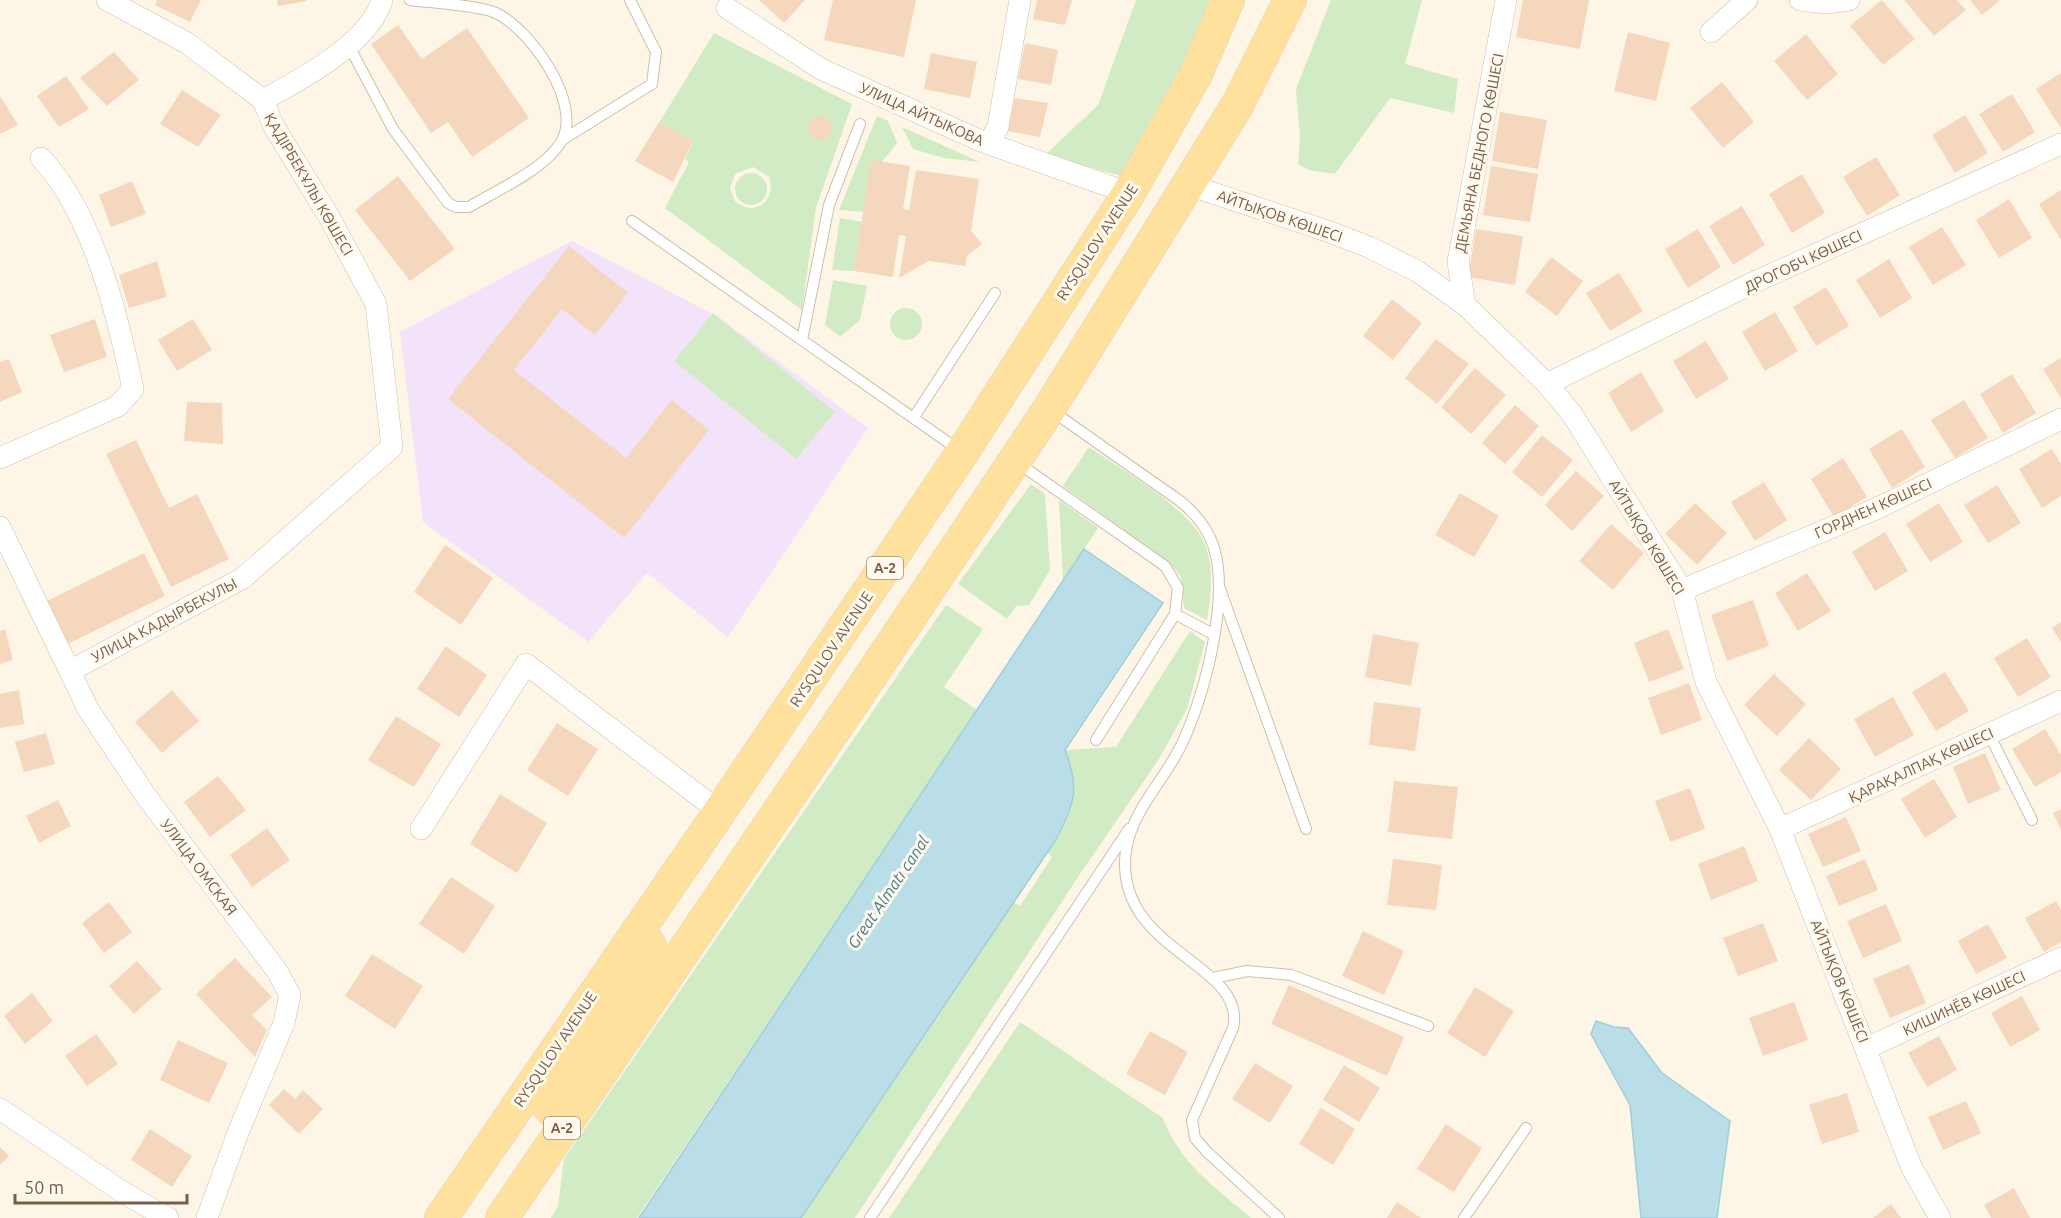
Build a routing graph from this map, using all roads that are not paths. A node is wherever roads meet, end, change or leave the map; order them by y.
1 (107, 0) edge
2 (382, 0) edge
3 (410, 0) edge
4 (630, 0) edge
5 (1020, 0) edge
6 (1228, 0) edge
7 (1290, 0) edge
8 (1506, 0) edge
9 (1747, 0) edge
10 (1800, 0) edge
11 (1848, 0) edge
12 (727, 8) dead end
13 (1711, 32) dead end
14 (349, 46) junction
15 (263, 100) junction
16 (860, 124) dead end
17 (562, 140) junction
18 (990, 144) junction
19 (2061, 144) edge
20 (41, 158) dead end
21 (1189, 185) junction
22 (1129, 193) junction
23 (633, 221) dead end
24 (995, 293) dead end
25 (1465, 305) junction
26 (802, 340) junction
27 (1009, 379) junction
28 (1547, 384) junction
29 (1049, 409) junction
30 (914, 417) junction
31 (2061, 419) edge
32 (392, 447) joint
33 (962, 453) junction
34 (0, 458) edge
35 (1014, 460) junction
36 (0, 527) edge
37 (1220, 587) junction
38 (1682, 590) junction
39 (1175, 614) junction
40 (1213, 634) junction
41 (70, 671) junction
42 (813, 674) junction
43 (2061, 701) edge
44 (1989, 734) junction
45 (1096, 740) dead end
46 (720, 812) junction
47 (2032, 820) dead end
48 (1132, 823) junction
49 (421, 829) dead end
50 (1306, 829) dead end
51 (1780, 829) junction
52 (731, 880) junction
53 (638, 930) junction
54 (2061, 958) edge
55 (1213, 978) junction
56 (1428, 1026) dead end
57 (1867, 1048) junction
58 (0, 1109) edge
59 (565, 1124) junction
60 (1526, 1128) dead end
61 (168, 1218) edge
62 (207, 1218) edge
63 (441, 1218) edge
64 (501, 1218) edge
65 (870, 1218) edge
66 (1279, 1218) edge
67 (1464, 1218) edge
68 (1940, 1218) edge

1 - 15 street, ҚАДІРБЕКҰЛЫ КӨШЕСІ
2 - 14 street
3 - 17 lane
4 - 17 lane
5 - 18 street
6 - 22 main road, RYSQULOV AVENUE / A-2
7 - 21 main road, A-2
8 - 25 street, ДЕМЬЯНА БЕДНОГО КӨШЕСІ
9 - 13 street
10 - 11 street
12 - 18 street, УЛИЦА АЙТЫКОВА
14 - 15 street
14 - 17 lane
15 - 32 street, ҚАДІРБЕКҰЛЫ КӨШЕСІ
16 - 26 lane
18 - 22 street, УЛИЦА АЙТЫКОВА
19 - 28 street, ДРОГОБЧ КӨШЕСІ
20 - 34 street
21 - 25 street, АЙТЫҚОВ КӨШЕСІ
21 - 29 main road, A-2
22 - 27 main road, RYSQULOV AVENUE / A-2
23 - 26 lane
24 - 30 lane
25 - 28 street, АЙТЫҚОВ КӨШЕСІ
26 - 30 lane
27 - 29 main road
27 - 33 main road, RYSQULOV AVENUE / A-2
28 - 38 street, АЙТЫҚОВ КӨШЕСІ
29 - 35 main road, A-2
29 - 37 lane
30 - 33 lane
31 - 38 street, ГОРДНЕН КӨШЕСІ
32 - 41 street, УЛИЦА КАДЫРБЕКУЛЫ
33 - 42 main road, RYSQULOV AVENUE / A-2
35 - 39 lane
35 - 52 main road, A-2
36 - 41 street, УЛИЦА ОМСКАЯ
37 - 40 lane
37 - 50 lane
38 - 51 street, АЙТЫҚОВ КӨШЕСІ
39 - 40 lane
39 - 45 lane
40 - 48 lane
41 - 62 street, УЛИЦА ОМСКАЯ
42 - 46 main road, RYSQULOV AVENUE / A-2
42 - 52 main road
43 - 44 street, ҚАРАҚАЛПАҚ КӨШЕСІ
44 - 47 lane
44 - 51 street, ҚАРАҚАЛПАҚ КӨШЕСІ
46 - 49 street
46 - 53 main road, RYSQULOV AVENUE / A-2
48 - 55 lane
48 - 65 lane
51 - 57 street, АЙТЫҚОВ КӨШЕСІ
52 - 59 main road, A-2
53 - 59 main road
53 - 63 main road, RYSQULOV AVENUE / A-2
54 - 57 street, КИШИНЁВ КӨШЕСІ
55 - 56 lane
55 - 66 lane
57 - 68 street, АЙТЫҚОВ КӨШЕСІ
58 - 61 street
59 - 64 main road, A-2
60 - 67 lane

